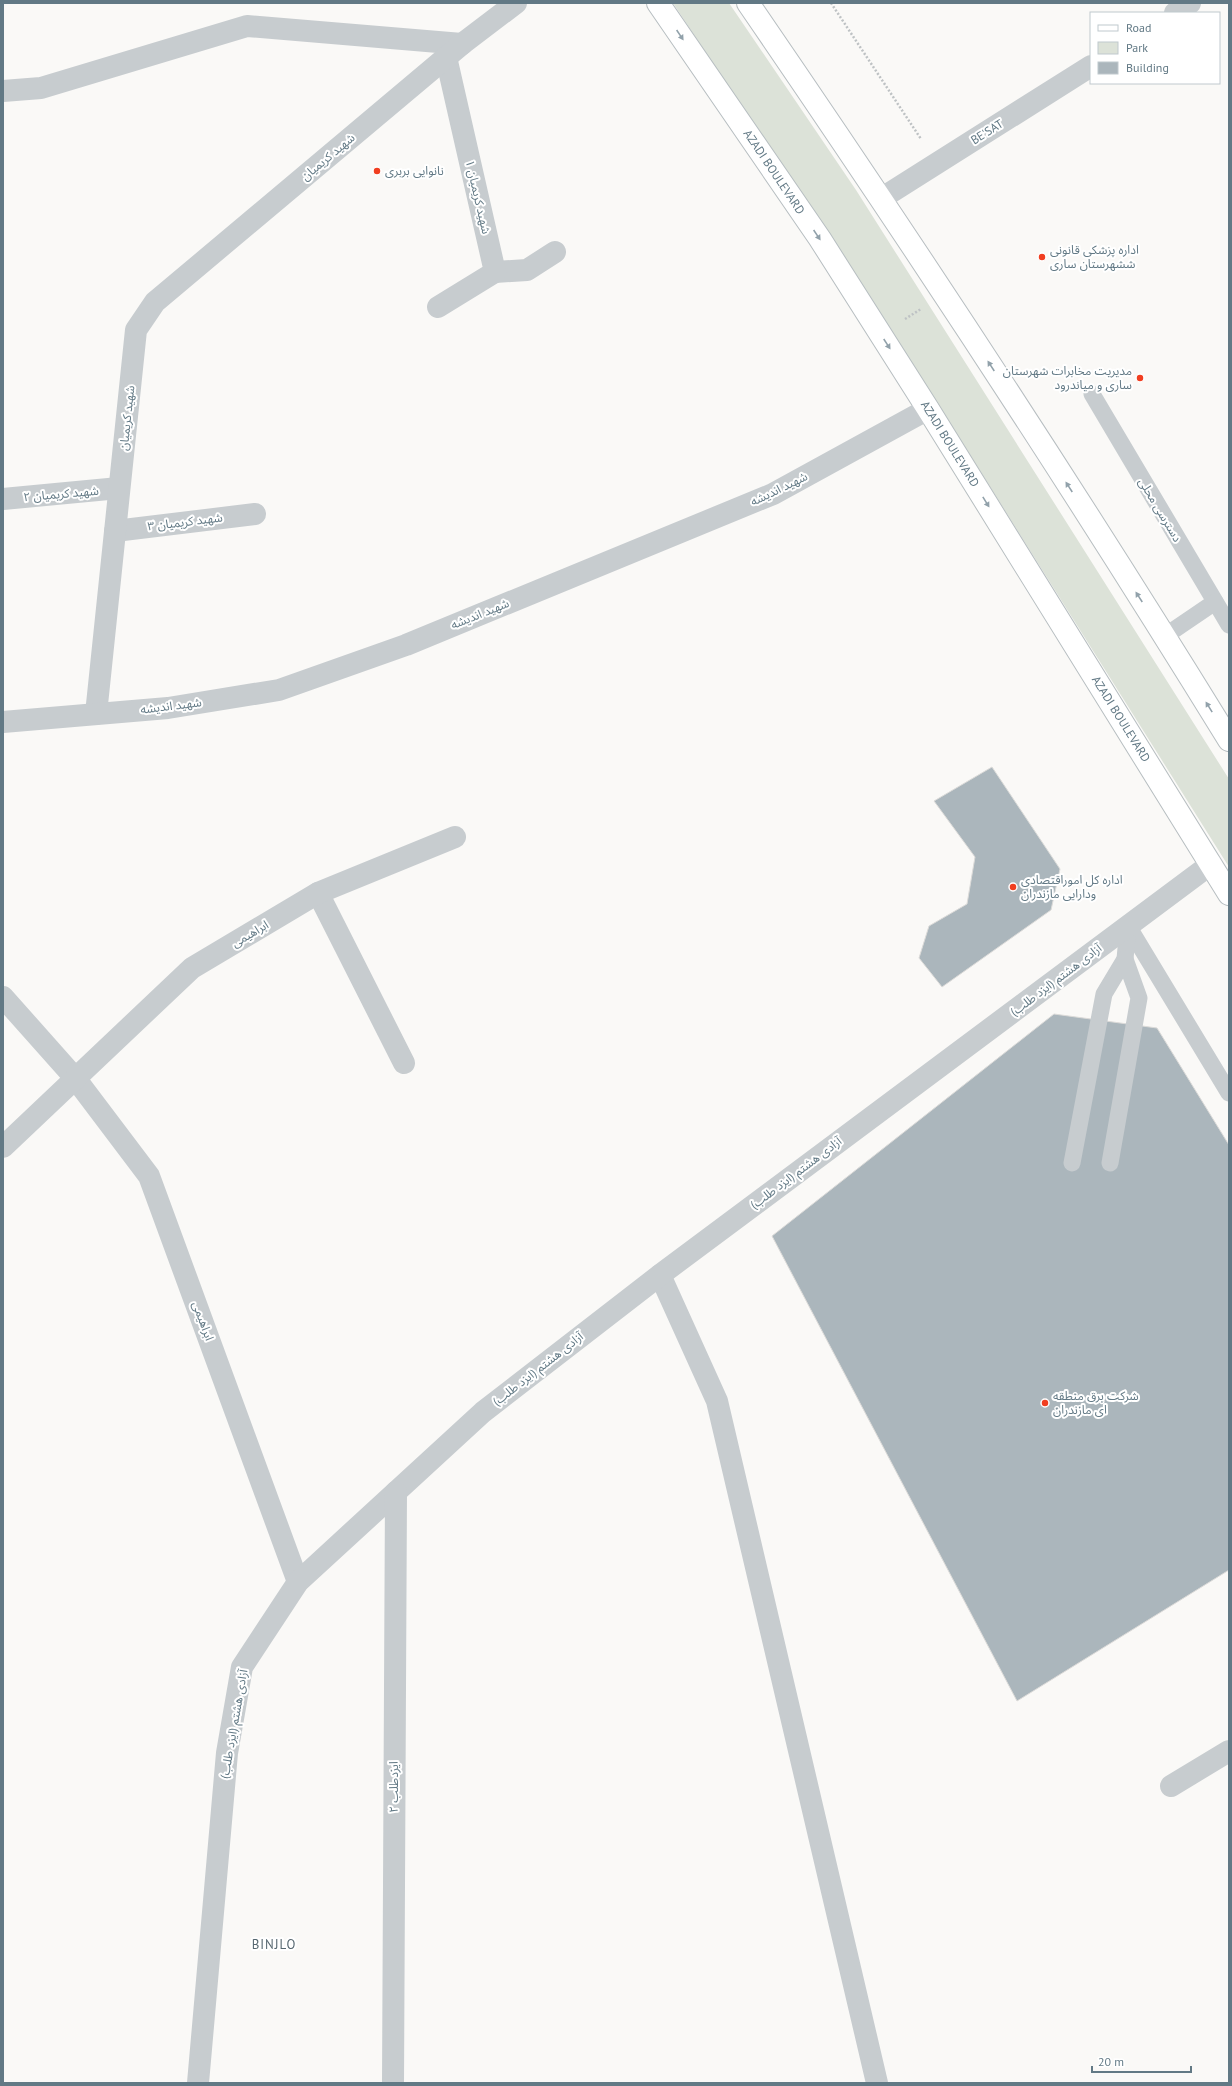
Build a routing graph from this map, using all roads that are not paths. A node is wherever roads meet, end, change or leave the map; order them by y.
1 (516, 3) edge
2 (658, 3) edge
3 (748, 3) edge
4 (1190, 3) edge
5 (1176, 12) edge
6 (462, 44) junction
7 (446, 57) junction
8 (1090, 67) edge
9 (3, 91) edge
10 (882, 198) junction
11 (555, 252) dead end
12 (495, 272) junction
13 (438, 307) dead end
14 (1092, 394) dead end
15 (928, 409) junction
16 (119, 488) junction
17 (3, 499) edge
18 (255, 514) dead end
19 (115, 531) junction
20 (1215, 602) junction
21 (1229, 625) edge
22 (1165, 636) junction
23 (96, 714) junction
24 (3, 722) edge
25 (1229, 740) edge
26 (455, 837) dead end
27 (1211, 864) junction
28 (318, 893) junction
29 (1229, 894) edge
30 (1128, 926) junction
31 (1125, 959) junction
32 (3, 997) edge
33 (404, 1063) dead end
34 (75, 1078) junction
35 (1229, 1093) edge
36 (3, 1147) edge
37 (1072, 1163) dead end
38 (1110, 1163) dead end
39 (660, 1275) junction
40 (396, 1492) junction
41 (298, 1582) junction
42 (1229, 1751) edge
43 (1171, 1786) dead end
44 (198, 2083) edge
45 (392, 2083) edge
46 (877, 2083) edge

1 - 6 street, شهید کریمیان
2 -> 15 main road, AZADI BOULEVARD
3 - 10 main road
4 - 5 street
6 - 7 street, شهید کریمیان
6 - 9 street
7 - 12 street, شهید کریمیان ۱
7 - 16 street, شهید کریمیان
8 - 10 street, BE'SAT
22 -> 10 main road
11 - 12 street
12 - 13 street
14 - 20 lane, دسترسی محلی
15 - 23 street, شهید اندیشه
15 -> 27 main road, AZADI BOULEVARD
16 - 17 street, شهید کریمیان ۲
16 - 19 street, شهید کریمیان
18 - 19 street, شهید کریمیان ۳
19 - 23 street, شهید کریمیان
20 - 21 lane, دسترسی محلی
20 - 22 lane
25 -> 22 main road
23 - 24 street, شهید اندیشه
26 - 28 street, ابراهیمی
27 - 29 main road, AZADI BOULEVARD
27 - 30 street, آزادی هشتم (ایزد طلب)
28 - 33 street
28 - 34 street, ابراهیمی
30 - 31 lane
30 - 35 lane
30 - 39 street, آزادی هشتم (ایزد طلب)
31 - 37 lane
31 - 38 lane
32 - 34 street, ابراهیمی
34 - 36 street, ابراهیمی
34 - 41 street, ابراهیمی
39 - 40 street, آزادی هشتم (ایزد طلب)
39 - 46 street
40 - 41 street, آزادی هشتم (ایزد طلب)
40 - 45 street, ایزدطلب ۲
41 - 44 street, آزادی هشتم (ایزد طلب)
42 - 43 street

